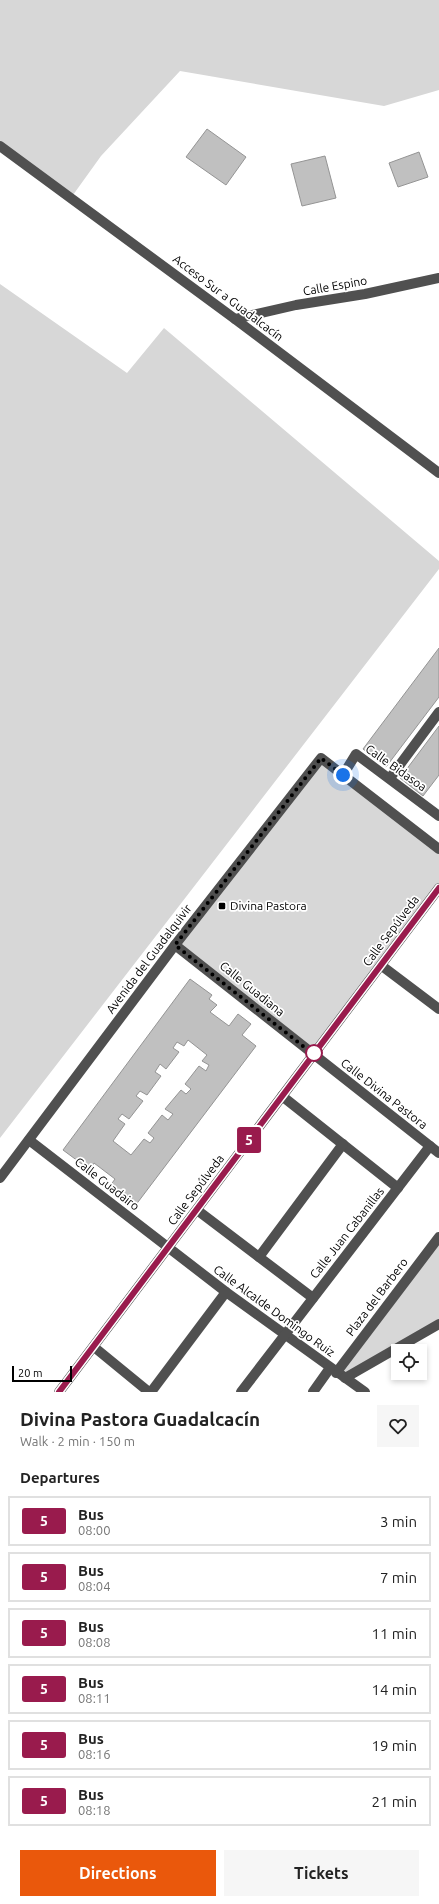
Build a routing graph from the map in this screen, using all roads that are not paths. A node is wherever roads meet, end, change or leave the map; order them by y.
1 (0, 146) edge
2 (439, 278) edge
3 (235, 319) junction
4 (439, 473) edge
5 (439, 712) edge
6 (343, 775) junction
7 (390, 778) junction
8 (439, 816) edge
9 (439, 849) edge
10 (439, 888) edge
11 (175, 945) junction
12 (382, 966) junction
13 (439, 1009) edge
14 (313, 1054) junction
15 (282, 1096) junction
16 (29, 1140) junction
17 (343, 1144) junction
18 (430, 1146) junction
19 (439, 1153) edge
20 (0, 1178) edge
21 (398, 1188) junction
22 (197, 1210) junction
23 (439, 1237) edge
24 (168, 1249) junction
25 (259, 1257) junction
26 (226, 1292) junction
27 (313, 1298) junction
28 (439, 1324) edge
29 (284, 1335) junction
30 (94, 1346) junction
31 (337, 1373) junction
32 (59, 1392) edge
33 (150, 1392) edge
34 (241, 1392) edge
35 (313, 1392) edge
36 (365, 1392) edge

1 - 3 street, Acceso Sur a Guadalcacín
2 - 3 street, Calle Espino
3 - 4 street, Acceso Sur a Guadalcacín
5 - 7 street
6 - 7 street, Calle Bidasoa
6 - 9 street
6 - 11 street, Avenida del Guadalquivir
7 - 8 street, Calle Bidasoa
10 - 12 street, Calle Sepúlveda
11 - 14 street, Calle Guadiana
11 - 16 street, Avenida del Guadalquivir
12 - 13 street
12 - 14 street, Calle Sepúlveda
14 - 15 street, Calle Sepúlveda
14 - 18 street, Calle Divina Pastora
15 - 17 street
15 - 22 street, Calle Sepúlveda
16 - 20 street, Avenida del Guadalquivir
16 - 24 street, Calle Guadairo
17 - 21 street
17 - 25 street
18 - 19 street, Calle Divina Pastora
18 - 21 street, Calle Juan Cabanillas
21 - 27 street, Calle Juan Cabanillas
22 - 24 street, Calle Sepúlveda
22 - 25 street
23 - 31 street, Plaza del Barbero
24 - 26 street, Calle Alcalde Domingo Ruiz
24 - 30 street, Calle Sepúlveda
25 - 27 street
26 - 29 street, Calle Alcalde Domingo Ruiz
26 - 33 street
27 - 29 street, Calle Juan Cabanillas
28 - 31 street
29 - 31 street, Calle Alcalde Domingo Ruiz
29 - 34 street, Calle Juan Cabanillas
30 - 32 street, Calle Sepúlveda
30 - 33 street
31 - 35 street, Plaza del Barbero
31 - 36 street, Calle Alcalde Domingo Ruiz

